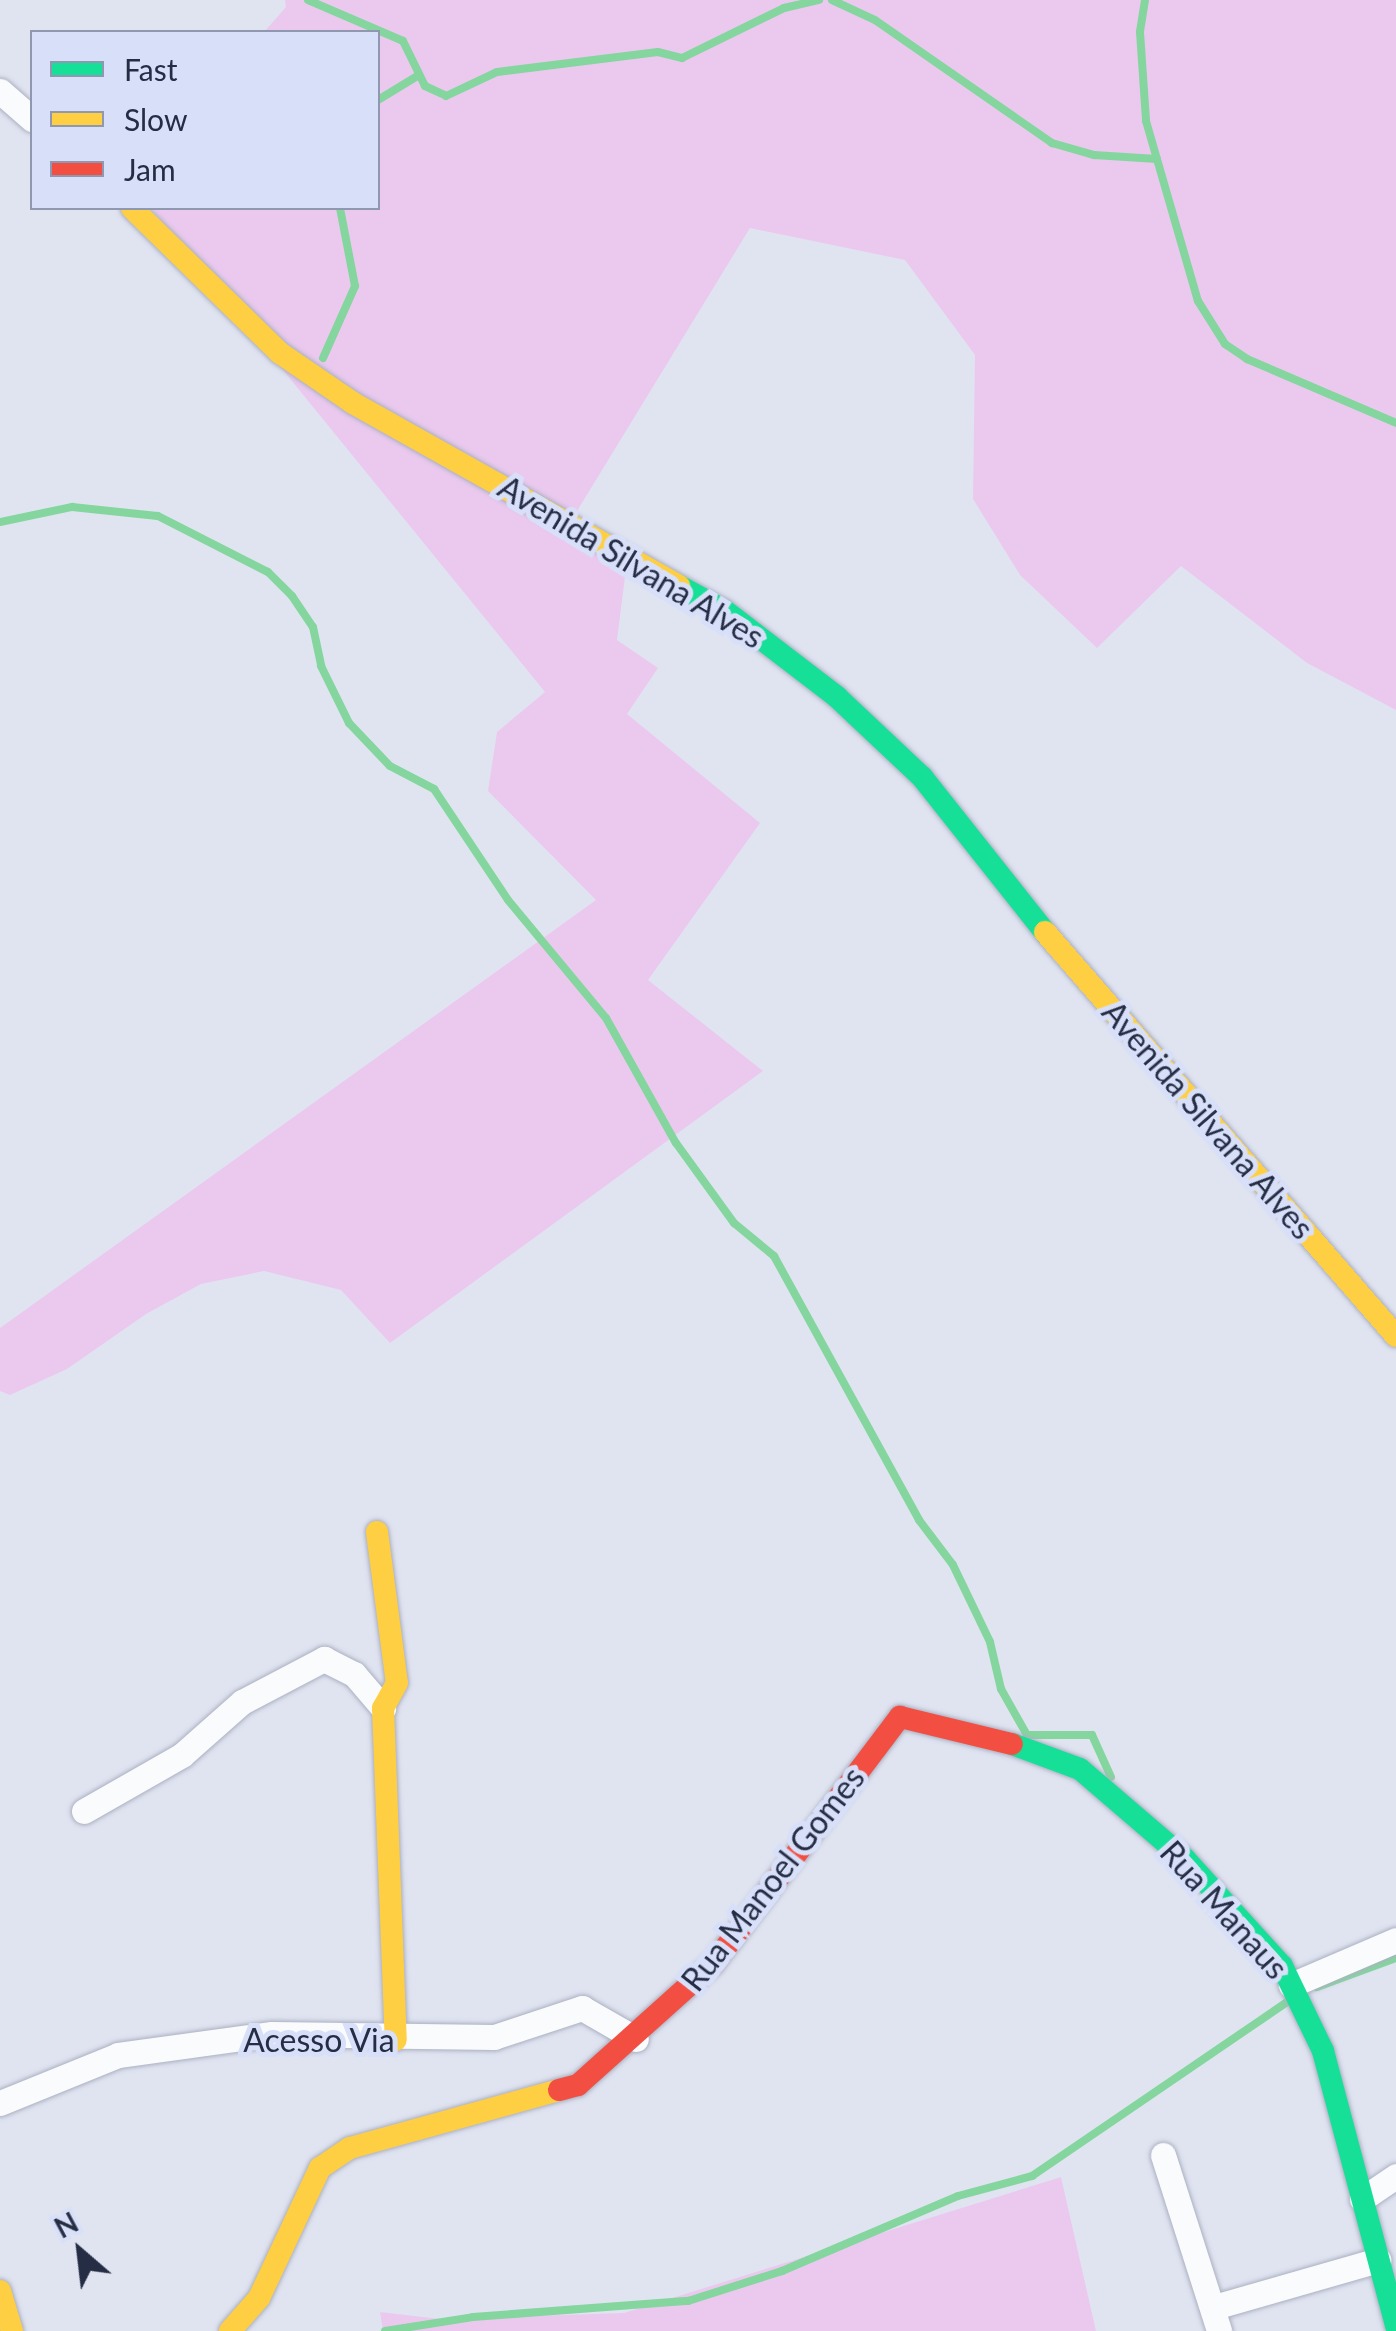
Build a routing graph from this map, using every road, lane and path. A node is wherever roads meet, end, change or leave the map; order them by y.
1 (0, 91) edge
2 (30, 117) edge
3 (134, 210) edge
4 (1396, 1336) edge
5 (377, 1532) dead end
6 (384, 1708) junction
7 (900, 1717) joint
8 (84, 1811) dead end
9 (1396, 1940) edge
10 (1291, 1986) junction
11 (396, 2040) junction
12 (636, 2040) junction
13 (0, 2103) edge
14 (1162, 2156) dead end
15 (1396, 2176) edge
16 (1362, 2199) junction
17 (1378, 2260) junction
18 (0, 2290) edge
19 (1217, 2319) edge
20 (1396, 2326) edge
21 (12, 2331) edge
22 (230, 2331) edge

1 - 2 street
3 - 4 street, Avenida Silvana Alves
5 - 6 street
6 - 8 street
6 - 11 street
7 - 10 street, Rua Manaus
7 - 12 street, Rua Manoel Gomes
9 - 10 street
10 - 16 street, Rua Manaus
11 - 12 street, Acesso Via
11 - 13 street, Acesso Via
12 - 22 street, Rua Manoel Gomes
14 - 19 street
15 - 16 street
16 - 17 street, Rua Manaus
17 - 19 street
17 - 20 street, Rua Manaus
18 - 21 street

